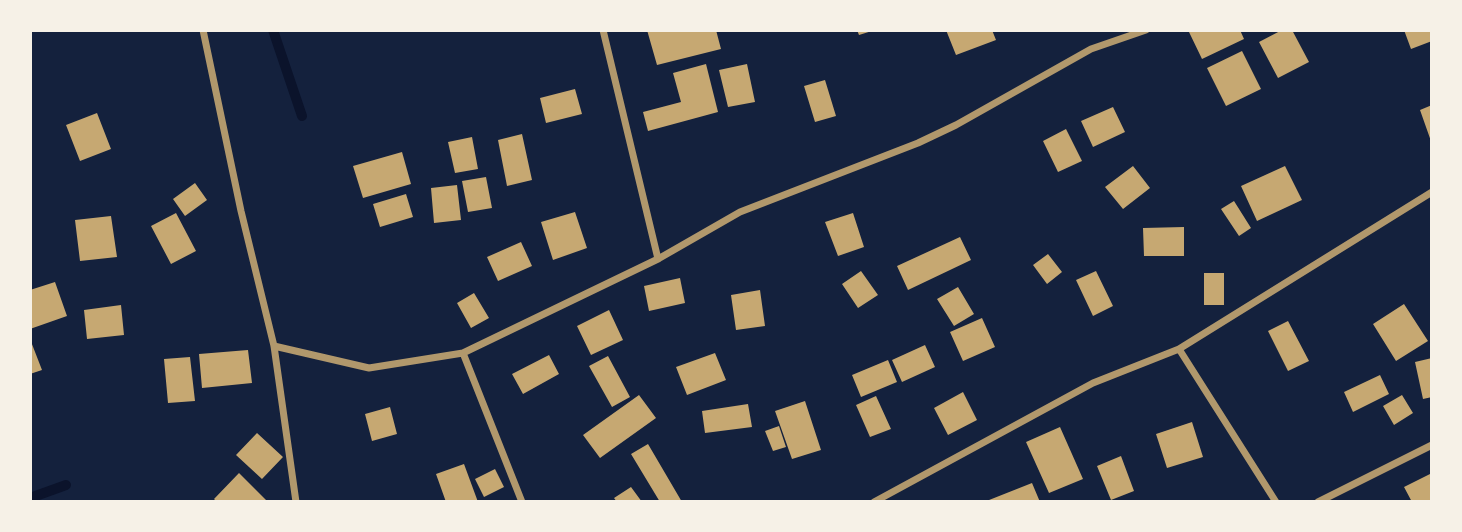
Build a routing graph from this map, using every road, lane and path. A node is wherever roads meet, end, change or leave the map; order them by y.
1 (203, 30) edge
2 (603, 30) edge
3 (1146, 30) edge
4 (1432, 192) edge
5 (658, 259) junction
6 (274, 346) junction
7 (1179, 349) junction
8 (463, 353) junction
9 (1432, 446) edge
10 (296, 502) edge
11 (522, 502) edge
12 (874, 502) edge
13 (1276, 502) edge
14 (1318, 502) edge

1 - 6 street
2 - 5 street
3 - 5 street
4 - 7 street
5 - 8 street
6 - 8 street
6 - 10 street
7 - 12 street
7 - 13 street
8 - 11 street
9 - 14 street

